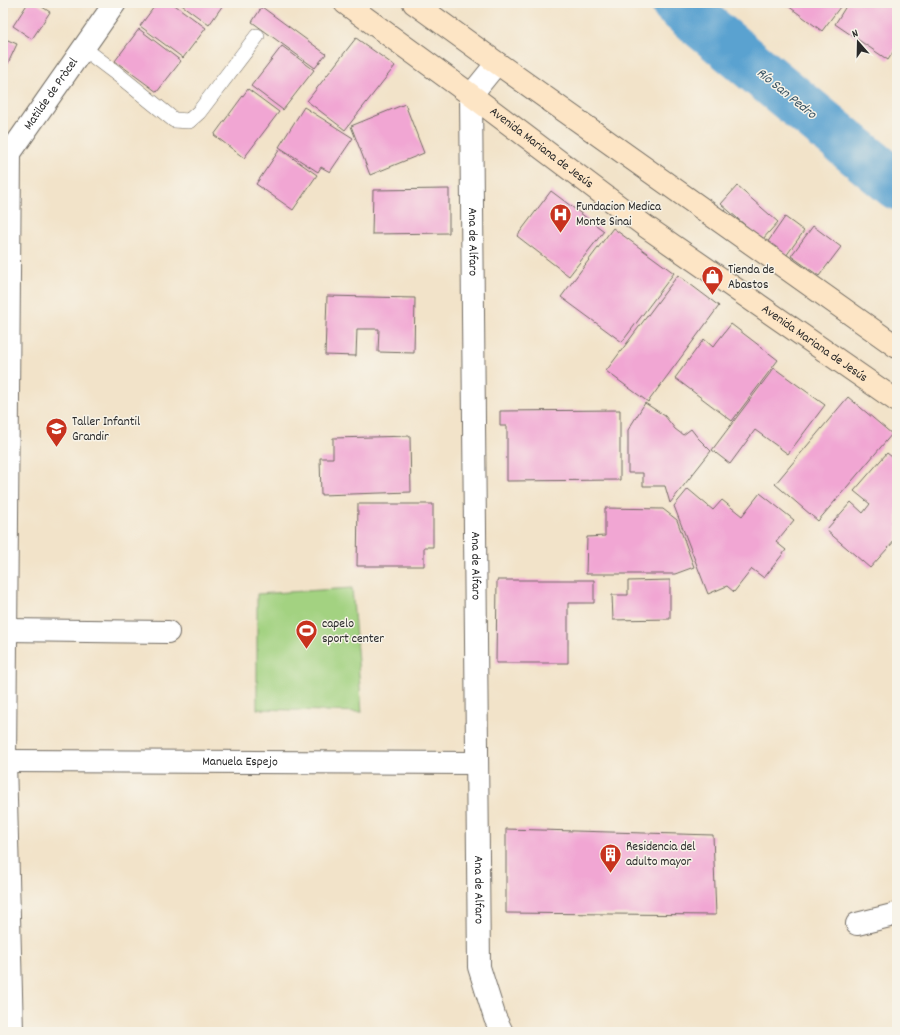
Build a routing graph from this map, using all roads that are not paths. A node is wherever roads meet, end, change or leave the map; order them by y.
1 (115, 3) edge
2 (345, 3) edge
3 (414, 3) edge
4 (257, 36) dead end
5 (83, 48) junction
6 (497, 63) junction
7 (471, 95) junction
8 (7, 151) edge
9 (897, 347) edge
10 (897, 401) edge
11 (6, 630) junction
12 (168, 632) dead end
13 (4, 761) edge
14 (477, 763) junction
15 (897, 914) edge
16 (857, 924) dead end
17 (12, 1032) edge
18 (502, 1032) edge

1 - 5 street, Matilde de Pròcel
2 - 7 street, Avenida Mariana de Jesús
3 - 6 street
4 - 5 lane
5 - 8 street, Matilde de Pròcel
6 - 7 street
6 - 9 street
7 - 10 street, Avenida Mariana de Jesús
7 - 14 street, Ana de Alfaro
8 - 11 street, Matilde de Pròcel
11 - 12 street
11 - 13 street, Matilde de Pròcel
13 - 14 street, Manuela Espejo
13 - 17 street, Matilde de Pròcel
14 - 18 street, Ana de Alfaro
15 - 16 street

